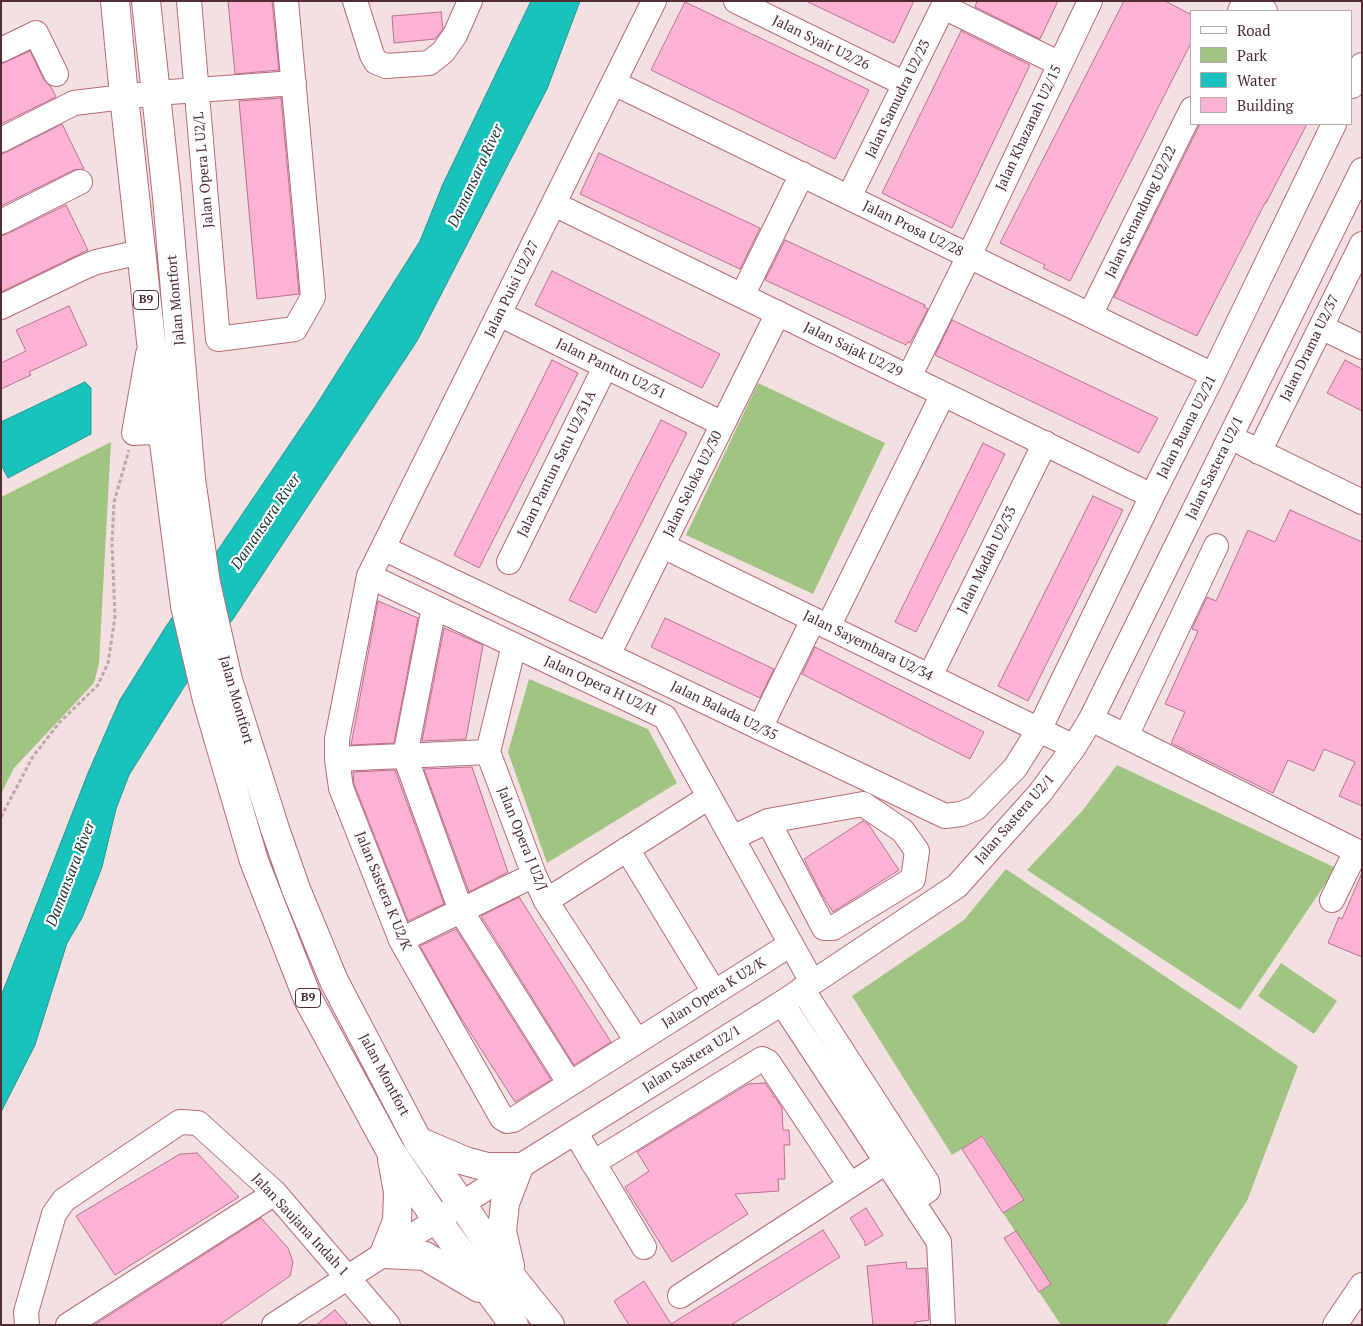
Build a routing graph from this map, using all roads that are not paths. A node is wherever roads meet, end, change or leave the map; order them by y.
1 (115, 1) edge
2 (146, 1) edge
3 (189, 1) edge
4 (286, 1) edge
5 (355, 1) edge
6 (470, 1) edge
7 (654, 1) edge
8 (736, 1) edge
9 (1090, 1) edge
10 (1245, 1) edge
11 (945, 4) edge
12 (1263, 10) edge
13 (1, 50) edge
14 (1060, 64) junction
15 (1362, 65) edge
16 (56, 74) dead end
17 (294, 83) junction
18 (614, 83) junction
19 (905, 84) junction
20 (1353, 84) edge
21 (197, 90) junction
22 (156, 93) junction
23 (124, 96) junction
24 (1190, 112) edge
25 (1334, 125) edge
26 (1, 140) edge
27 (1362, 170) edge
28 (802, 174) junction
29 (80, 182) dead end
30 (849, 197) junction
31 (554, 204) junction
32 (1, 222) edge
33 (1362, 244) edge
34 (141, 252) junction
35 (969, 256) junction
36 (742, 296) junction
37 (1, 308) edge
38 (778, 313) junction
39 (499, 314) junction
40 (1090, 315) junction
41 (1321, 327) junction
42 (151, 341) junction
43 (1362, 346) edge
44 (606, 366) junction
45 (1213, 375) junction
46 (909, 377) junction
47 (944, 394) junction
48 (723, 424) junction
49 (1230, 437) junction
50 (164, 440) junction
51 (1045, 443) junction
52 (1259, 452) junction
53 (1152, 496) junction
54 (1362, 502) edge
55 (662, 546) junction
56 (1216, 546) dead end
57 (383, 548) junction
58 (509, 562) dead end
59 (369, 576) junction
60 (434, 607) junction
61 (821, 623) junction
62 (514, 645) junction
63 (608, 655) junction
64 (930, 676) junction
65 (1090, 719) junction
66 (760, 728) junction
67 (1039, 730) junction
68 (1126, 736) junction
69 (1074, 747) junction
70 (488, 752) junction
71 (405, 756) junction
72 (337, 759) junction
73 (709, 796) junction
74 (768, 821) junction
75 (732, 838) junction
76 (1359, 845) edge
77 (627, 849) junction
78 (534, 875) junction
79 (1332, 900) dead end
80 (546, 901) junction
81 (461, 911) junction
82 (400, 940) junction
83 (791, 944) junction
84 (807, 986) junction
85 (714, 992) junction
86 (782, 1002) junction
87 (637, 1041) junction
88 (701, 1053) junction
89 (570, 1084) junction
90 (720, 1084) junction
91 (575, 1132) junction
92 (418, 1141) junction
93 (390, 1150) junction
94 (886, 1162) junction
95 (592, 1163) junction
96 (519, 1167) junction
97 (850, 1185) junction
98 (275, 1193) junction
99 (912, 1201) junction
100 (462, 1204) junction
101 (437, 1220) junction
102 (644, 1247) dead end
103 (384, 1254) junction
104 (348, 1277) junction
105 (514, 1280) junction
106 (1362, 1285) edge
107 (490, 1295) junction
108 (680, 1296) dead end
109 (27, 1325) edge
110 (68, 1325) edge
111 (274, 1325) edge
112 (388, 1325) edge
113 (514, 1325) edge
114 (550, 1325) edge
115 (943, 1325) edge
116 (1335, 1325) edge

1 - 23 main road, Jalan Montfort / B9
2 - 22 main road, Jalan Montfort / B9
3 - 21 street, Jalan Opera L U2/L
4 - 17 street
5 - 6 street
7 - 18 street, Jalan Puisi U2/27
8 - 19 street, Jalan Syair U2/26
9 - 14 street, Jalan Khazanah U2/15
10 - 12 street
11 - 14 street
11 - 19 street, Jalan Samudra U2/23
13 - 16 street
14 - 35 street, Jalan Khazanah U2/15
15 - 20 street
17 - 21 street
17 - 21 street, Jalan Opera L U2/L
18 - 28 street, Jalan Prosa U2/28
18 - 31 street, Jalan Puisi U2/27
19 - 30 street, Jalan Samudra U2/23
21 - 22 street
22 - 23 street
22 - 92 main road, Jalan Montfort / B9
23 - 26 street
23 - 34 main road, Jalan Montfort / B9
24 - 40 street, Jalan Senandung U2/22
25 - 45 street, Jalan Buana U2/21
27 - 49 street, Jalan Sastera U2/1
28 - 30 street, Jalan Prosa U2/28
28 - 36 street
29 - 32 street
30 - 35 street, Jalan Prosa U2/28
31 - 36 street, Jalan Sajak U2/29
31 - 39 street, Jalan Puisi U2/27
33 - 41 street, Jalan Drama U2/37
34 - 37 street
34 - 42 main road, Jalan Montfort / B9
35 - 40 street, Jalan Prosa U2/28
35 - 46 street, Jalan Khazanah U2/15
36 - 38 street, Jalan Sajak U2/29
38 - 46 street, Jalan Sajak U2/29
38 - 48 street, Jalan Seloka U2/30
39 - 44 street, Jalan Pantun U2/31
39 - 57 street, Jalan Puisi U2/27
40 - 45 street, Jalan Prosa U2/28
41 - 43 street
41 - 52 street, Jalan Drama U2/37
42 - 50 main road, Jalan Montfort / B9
42 - 50 street
44 - 48 street, Jalan Pantun U2/31
44 - 58 street, Jalan Pantun Satu U2/31A
45 - 53 street, Jalan Buana U2/21
46 - 47 street, Jalan Sajak U2/29
47 - 51 street, Jalan Sajak U2/29
47 - 61 street
48 - 55 street, Jalan Seloka U2/30
49 - 52 street
49 - 65 street, Jalan Sastera U2/1
50 - 93 main road, Jalan Montfort / B9
51 - 53 street, Jalan Sajak U2/29
51 - 64 street, Jalan Madah U2/33
52 - 54 street
53 - 67 street, Jalan Buana U2/21
55 - 61 street, Jalan Sayembara U2/34
55 - 63 street, Jalan Seloka U2/30
56 - 68 street
57 - 59 street, Jalan Puisi U2/27
57 - 63 street, Jalan Balada U2/35
59 - 60 street, Jalan Opera H U2/H
59 - 72 street, Jalan Sastera K U2/K
60 - 62 street, Jalan Opera H U2/H
60 - 71 street
61 - 64 street, Jalan Sayembara U2/34
61 - 66 street
62 - 70 street
62 - 73 street, Jalan Opera H U2/H
63 - 66 street, Jalan Balada U2/35
64 - 67 street, Jalan Sayembara U2/34
65 - 68 street
65 - 69 street, Jalan Sastera U2/1
66 - 67 street, Jalan Balada U2/35
67 - 69 street, Jalan Sayembara U2/34
68 - 76 street
69 - 84 street, Jalan Sastera U2/1
70 - 71 street
70 - 78 street, Jalan Opera J U2/J
71 - 72 street
71 - 81 street
72 - 82 street, Jalan Sastera K U2/K
73 - 75 street, Jalan Opera H U2/H
73 - 77 street
74 - 74 street
74 - 75 street
75 - 83 street, Jalan Opera H U2/H
76 - 79 street
77 - 80 street
77 - 85 street
78 - 80 street, Jalan Opera J U2/J
78 - 81 street
80 - 87 street, Jalan Opera J U2/J
81 - 82 street
81 - 89 street
82 - 89 street, Jalan Sastera K U2/K
83 - 84 street, Jalan Opera H U2/H
83 - 85 street, Jalan Opera K U2/K
84 - 86 street, Jalan Sastera U2/1
84 - 99 street, Jalan Opera H U2/H
85 - 87 street, Jalan Opera K U2/K
86 - 88 street, Jalan Sastera U2/1
86 - 94 street
87 - 89 street, Jalan Sastera K U2/K
88 - 90 street
88 - 91 street, Jalan Sastera U2/1
90 - 95 street
90 - 97 street
91 - 95 street
91 - 96 street, Jalan Sastera U2/1
92 - 96 main road
92 - 100 main road, Jalan Montfort / B9
93 - 101 main road, Jalan Montfort / B9
93 - 103 main road
94 - 97 street
94 - 99 street
95 - 102 street
96 - 100 street, Jalan Sastera U2/1
96 - 105 main road
97 - 108 street
98 - 104 street, Jalan Saujana Indah 1
98 - 109 street, Jalan Saujana Indah 1
98 - 110 street
99 - 115 street
100 - 101 street, Jalan Sastera U2/1
100 - 105 main road, Jalan Montfort / B9
101 - 103 street, Jalan Sastera U2/1
101 - 107 main road, Jalan Montfort / B9
103 - 104 street, Jalan Sastera U2/1
103 - 107 main road
104 - 111 street, Jalan Sastera U2/1
104 - 112 street, Jalan Saujana Indah 1
105 - 114 main road, Jalan Montfort / B9
106 - 116 street
107 - 113 main road, Jalan Montfort / B9

